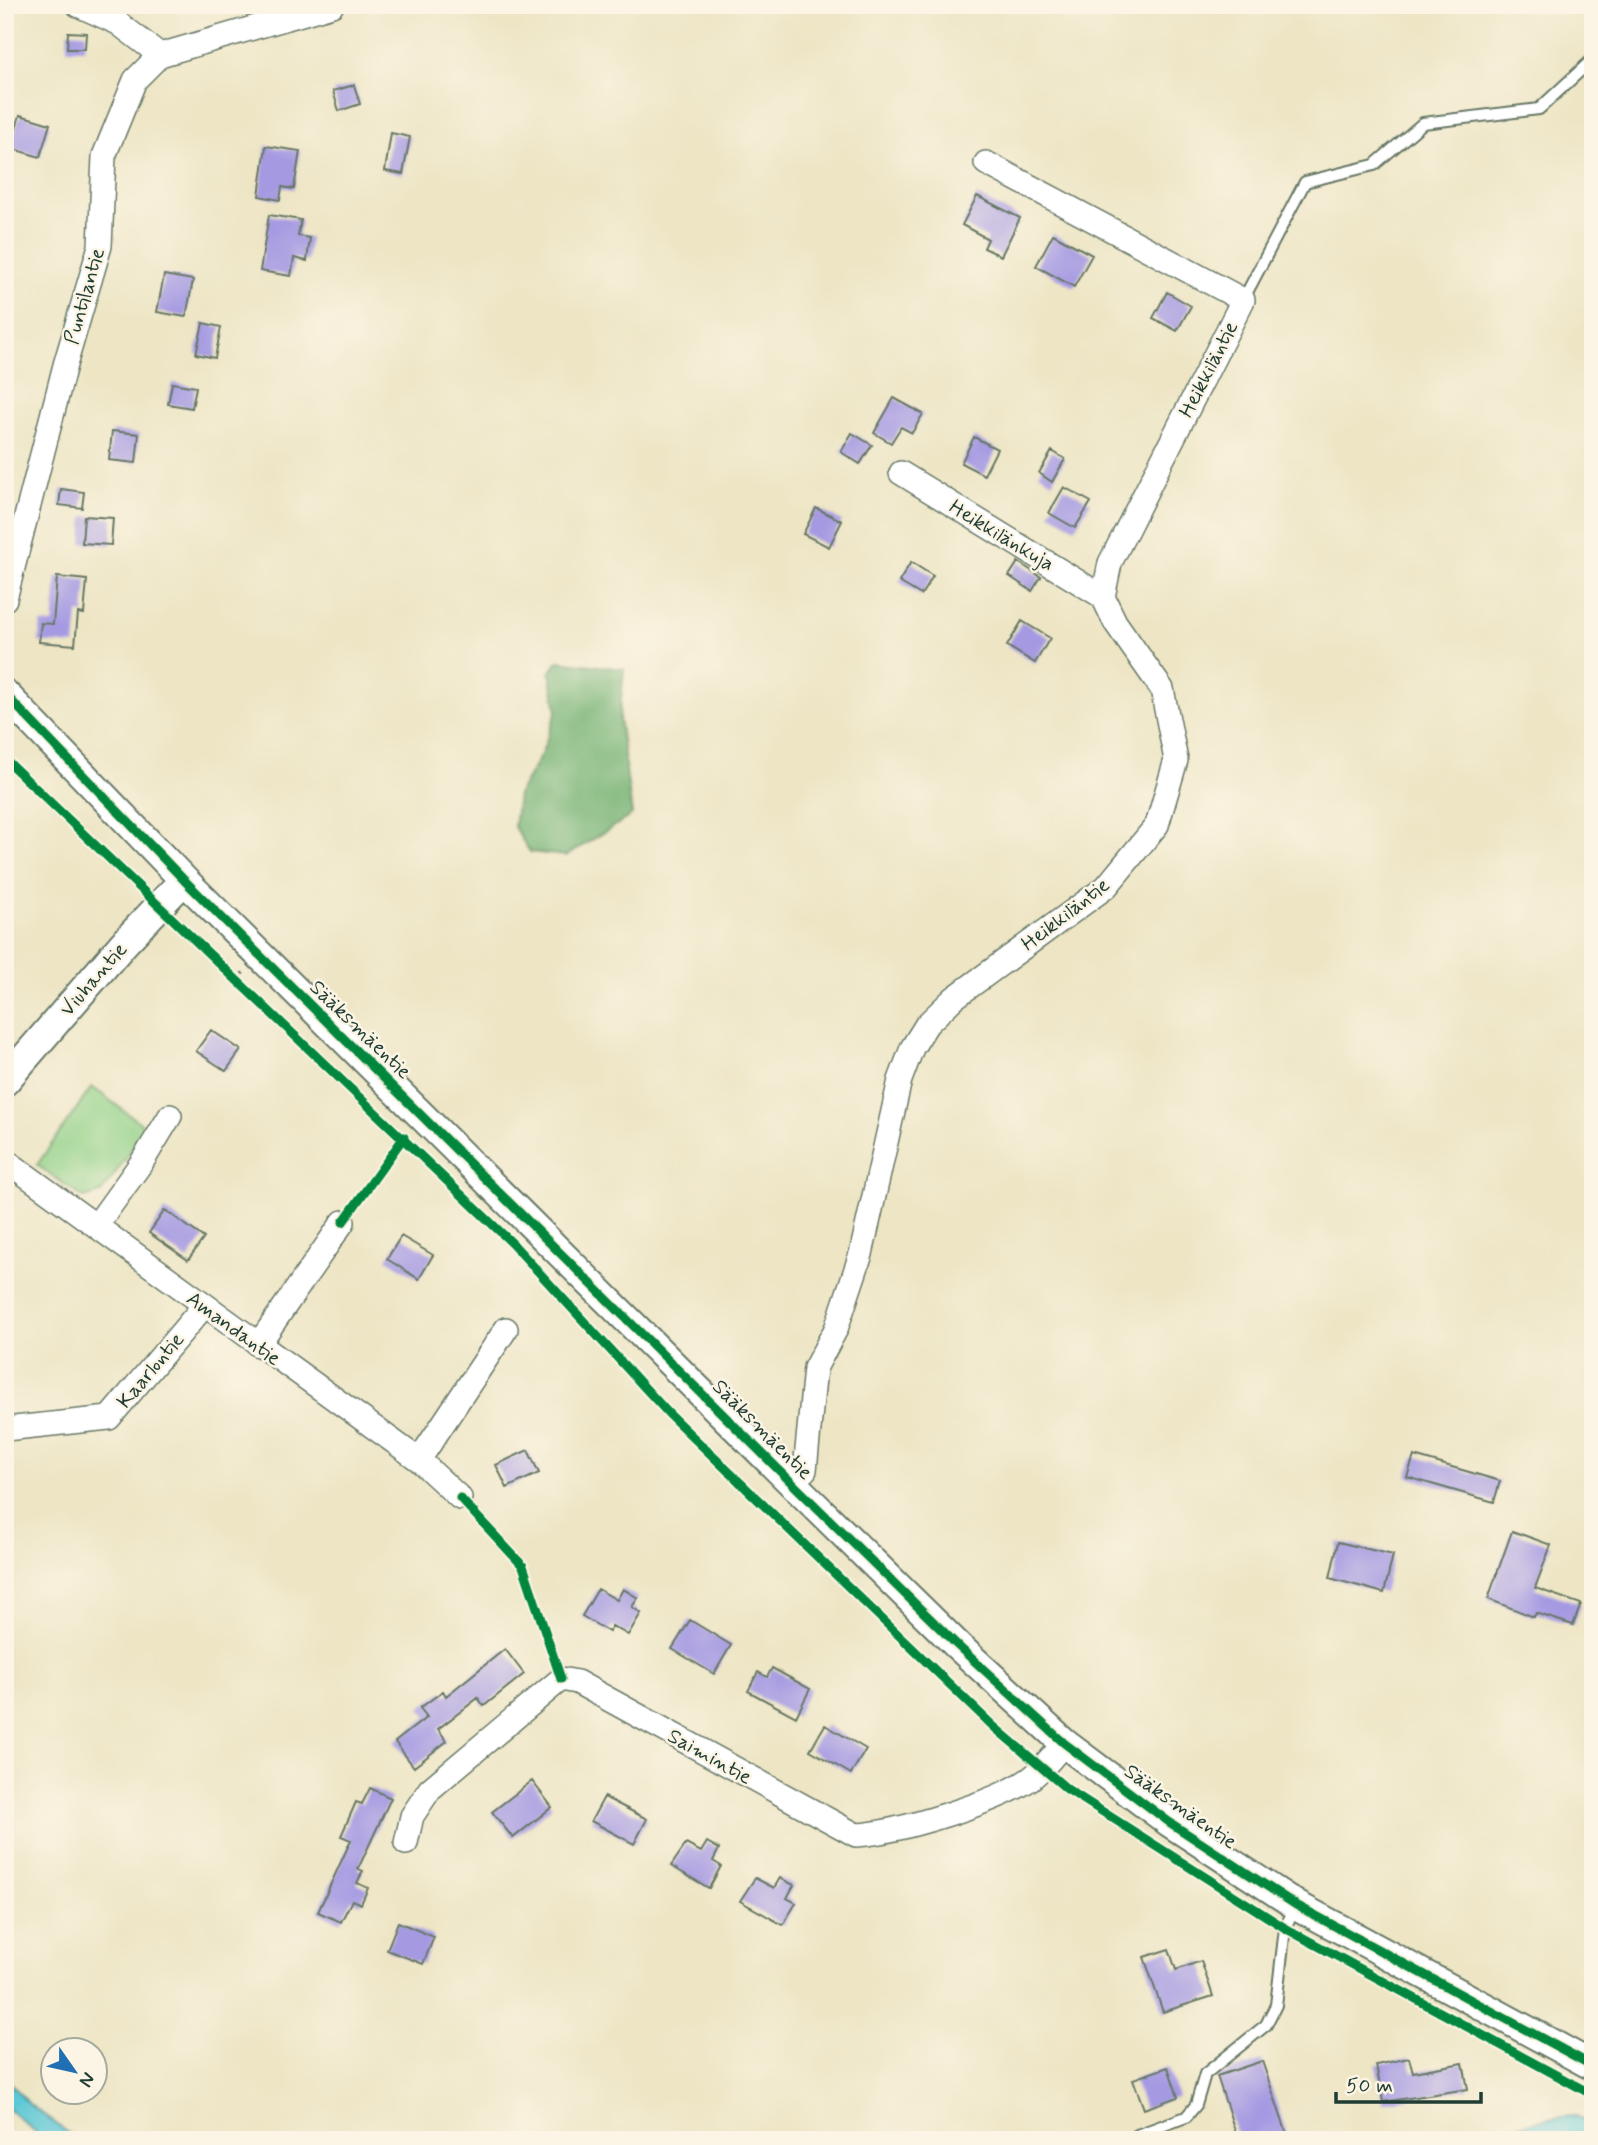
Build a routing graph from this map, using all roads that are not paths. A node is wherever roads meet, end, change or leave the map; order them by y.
1 (78, 5) edge
2 (332, 5) edge
3 (160, 55) junction
4 (1593, 59) edge
5 (986, 163) dead end
6 (1242, 300) junction
7 (901, 473) dead end
8 (1103, 597) junction
9 (5, 598) edge
10 (5, 694) edge
11 (184, 880) junction
12 (5, 1081) edge
13 (170, 1116) dead end
14 (5, 1160) edge
15 (343, 1222) dead end
16 (96, 1226) junction
17 (204, 1307) junction
18 (506, 1329) dead end
19 (258, 1345) junction
20 (5, 1429) edge
21 (419, 1460) junction
22 (791, 1482) junction
23 (460, 1498) dead end
24 (1064, 1743) junction
25 (406, 1843) dead end
26 (1296, 1905) junction
27 (1593, 2066) edge
28 (1137, 2135) dead end

1 - 3 street
2 - 3 street, Puntilantie
3 - 9 street, Puntilantie
4 - 6 lane
5 - 6 street, Heikkiläntie
6 - 8 street, Heikkiläntie
7 - 8 street, Heikkilänkuja
8 - 22 street, Heikkiläntie
10 - 11 street, Sääksmäentie
11 - 12 street, Viuhantie
11 - 22 street, Sääksmäentie
13 - 16 street
14 - 16 street, Amandantie
15 - 19 street
16 - 17 street, Amandantie
17 - 19 street, Amandantie
17 - 20 street, Kaarlontie
18 - 21 street
19 - 21 street, Amandantie
21 - 23 street, Amandantie
22 - 24 street, Sääksmäentie
24 - 25 street, Saimintie
24 - 26 street, Sääksmäentie
26 - 27 street, Sääksmäentie
26 - 28 lane

